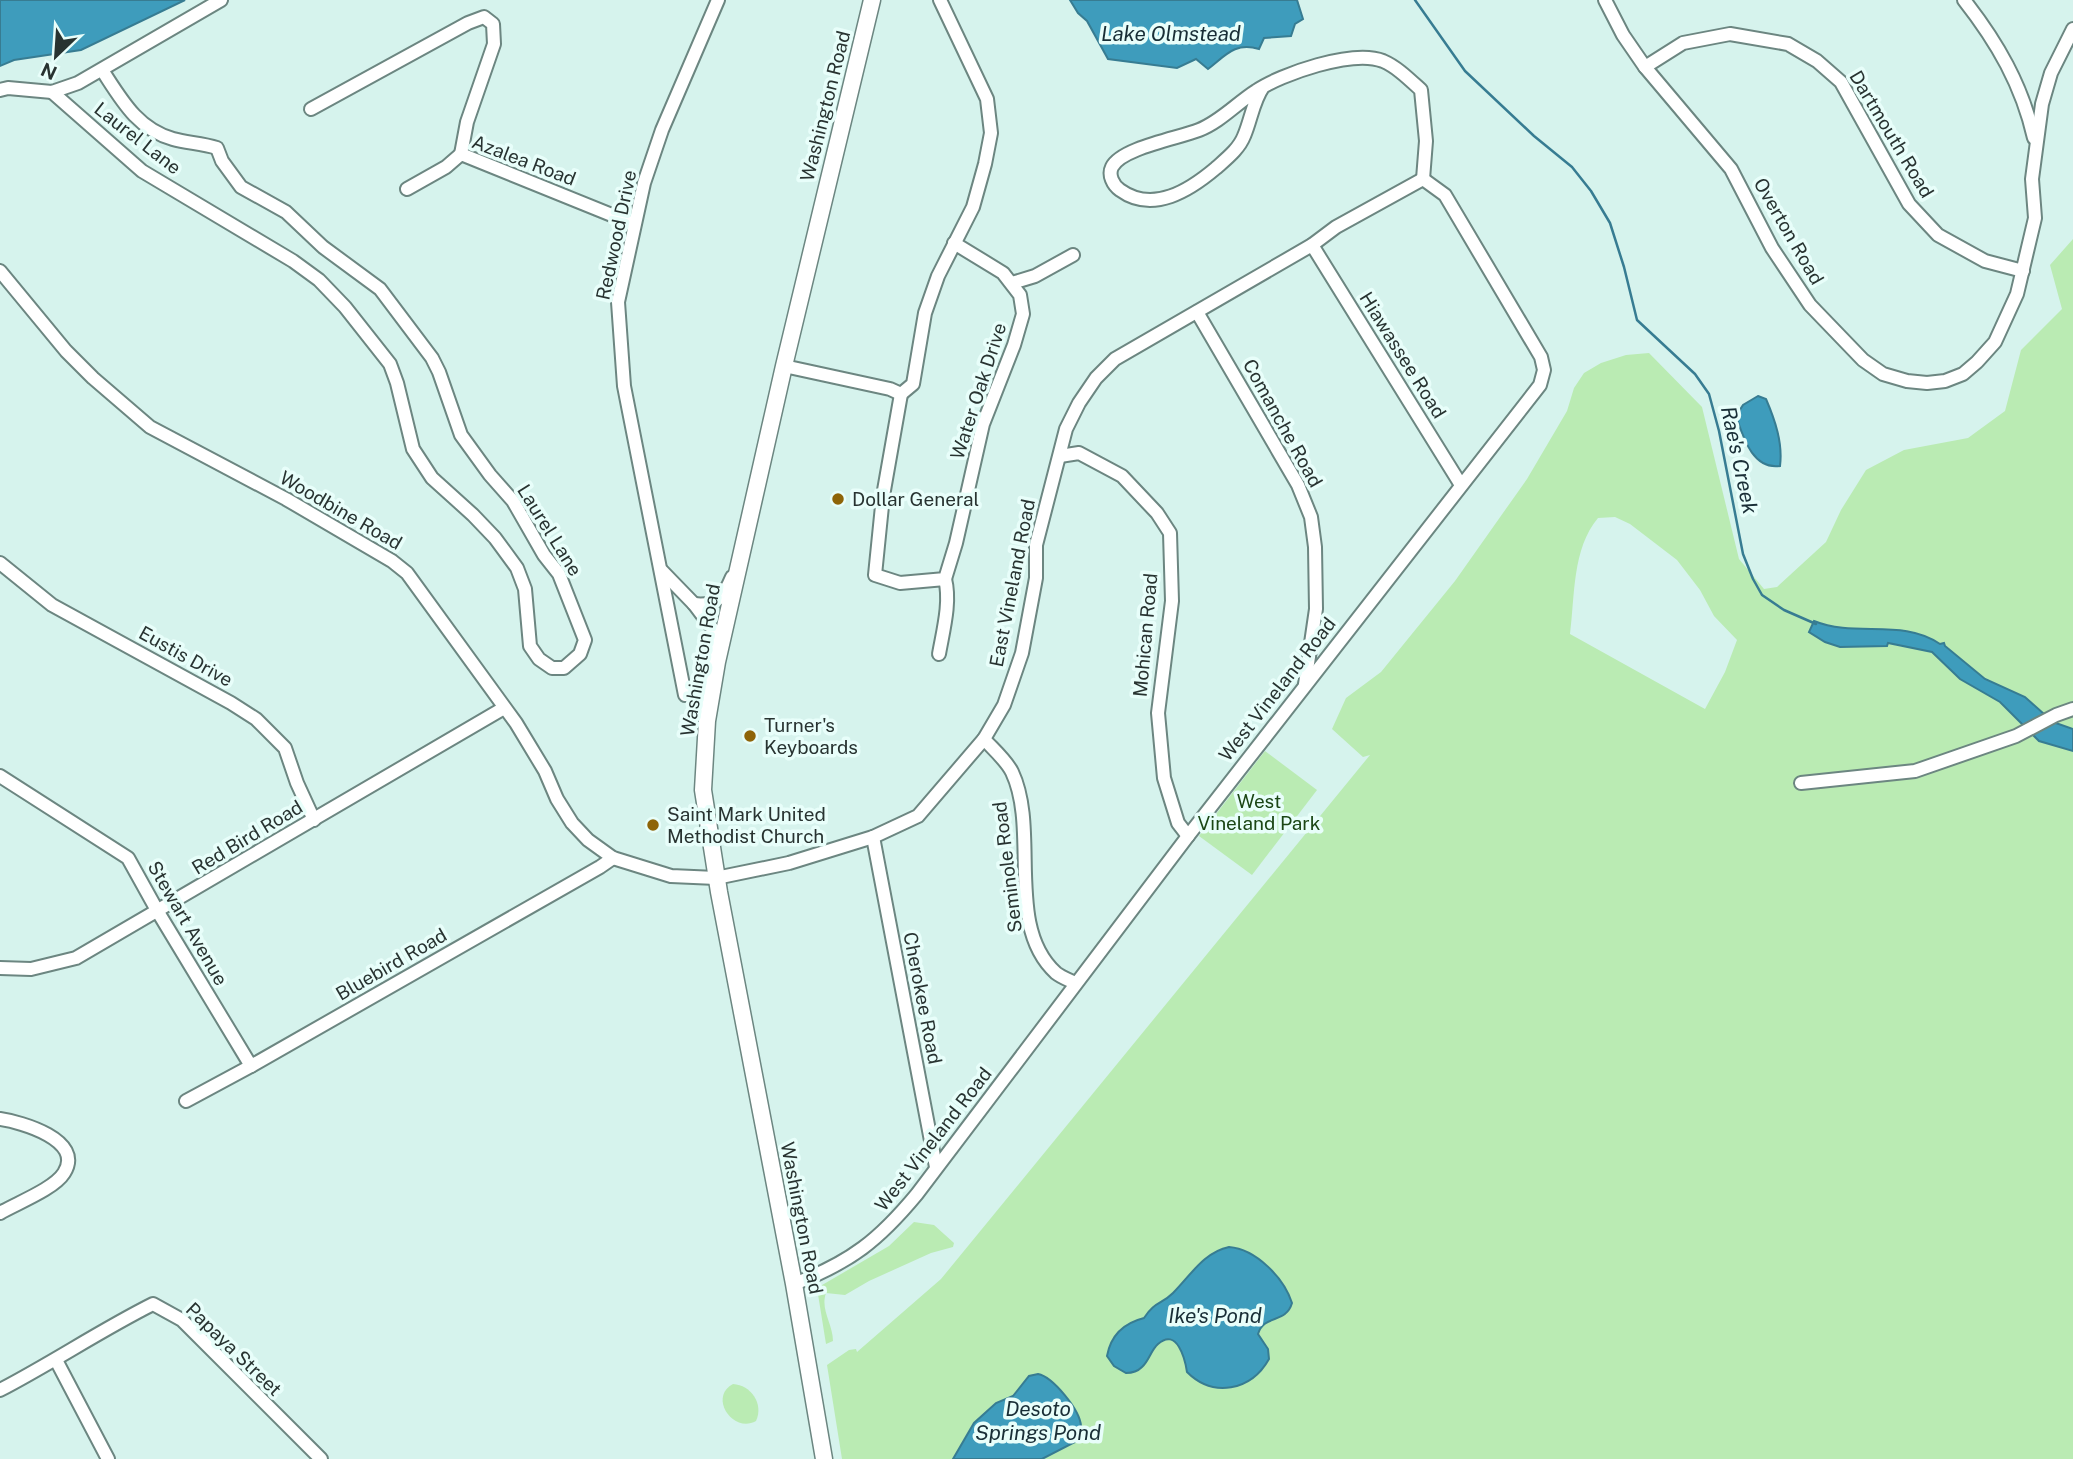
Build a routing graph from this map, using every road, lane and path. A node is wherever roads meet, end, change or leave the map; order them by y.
1 (221, 0) edge
2 (718, 0) edge
3 (872, 0) edge
4 (940, 0) edge
5 (1605, 0) edge
6 (1964, 0) edge
7 (2073, 29) edge
8 (1646, 67) junction
9 (102, 70) junction
10 (1263, 87) junction
11 (0, 90) edge
12 (52, 93) junction
13 (312, 110) dead end
14 (2036, 148) junction
15 (461, 154) junction
16 (1423, 179) junction
17 (407, 189) dead end
18 (634, 224) junction
19 (954, 243) junction
20 (1312, 245) junction
21 (1073, 255) dead end
22 (0, 271) edge
23 (2023, 271) junction
24 (1012, 283) junction
25 (1197, 313) junction
26 (784, 366) junction
27 (901, 394) junction
28 (1060, 456) junction
29 (1461, 485) junction
30 (741, 561) junction
31 (0, 563) edge
32 (662, 571) junction
33 (945, 579) junction
34 (694, 604) junction
35 (939, 654) dead end
36 (717, 662) junction
37 (1305, 685) junction
38 (685, 695) dead end
39 (505, 708) junction
40 (2073, 709) edge
41 (984, 739) junction
42 (0, 776) edge
43 (1801, 783) dead end
44 (314, 820) junction
45 (1188, 836) junction
46 (873, 837) junction
47 (613, 858) junction
48 (716, 878) junction
49 (158, 912) junction
50 (0, 968) edge
51 (1075, 984) junction
52 (251, 1066) junction
53 (186, 1101) dead end
54 (0, 1119) edge
55 (936, 1167) junction
56 (0, 1213) edge
57 (794, 1284) junction
58 (56, 1360) junction
59 (0, 1390) edge
60 (108, 1459) edge
61 (321, 1459) edge
62 (824, 1459) edge

1 - 9 street
2 - 18 street, Redwood Drive
3 - 26 main road, Washington Road
4 - 19 street
5 - 8 street, Overton Road
6 - 14 street
7 - 14 street, Overton Road
8 - 23 street, Dartmouth Road
8 - 23 street, Overton Road
9 - 12 street
9 - 12 street, Laurel Lane
10 - 10 street
10 - 16 street
11 - 12 street
13 - 15 street
14 - 23 street, Overton Road
15 - 17 street, Azalea Road
15 - 18 street, Azalea Road
16 - 20 street, East Vineland Road
16 - 29 street, West Vineland Road
18 - 32 street, Redwood Drive
19 - 24 street
19 - 27 street
20 - 25 street, East Vineland Road
20 - 29 street, Hiawassee Road
21 - 24 street
22 - 39 street, Woodbine Road
24 - 33 street, Water Oak Drive
25 - 28 street, East Vineland Road
25 - 37 street, Comanche Road
26 - 27 street
26 - 30 main road, Washington Road
27 - 33 street
28 - 41 street, East Vineland Road
28 - 45 street, Mohican Road
29 - 37 street, West Vineland Road
30 - 34 street
30 - 36 main road, Washington Road
31 - 44 street, Eustis Drive
32 - 34 street
32 - 38 street, Redwood Drive
33 - 35 street, Water Oak Drive
34 - 36 street
36 - 48 main road, Washington Road
37 - 45 street, West Vineland Road
39 - 44 street, Red Bird Road
39 - 47 street, Woodbine Road
40 - 43 street
41 - 46 street, East Vineland Road
41 - 51 street, Seminole Road
42 - 49 street, Stewart Avenue
44 - 49 street, Red Bird Road
45 - 51 street, West Vineland Road
46 - 48 street, East Vineland Road
46 - 55 street, Cherokee Road
47 - 48 street, Woodbine Road
47 - 52 street, Bluebird Road
48 - 57 main road, Washington Road
49 - 50 street, Red Bird Road
49 - 52 street, Stewart Avenue
51 - 55 street, West Vineland Road
52 - 53 street, Bluebird Road
54 - 56 street
55 - 57 street, West Vineland Road
57 - 62 main road, Washington Road
58 - 59 street, Papaya Street
58 - 60 street
58 - 61 street, Papaya Street

